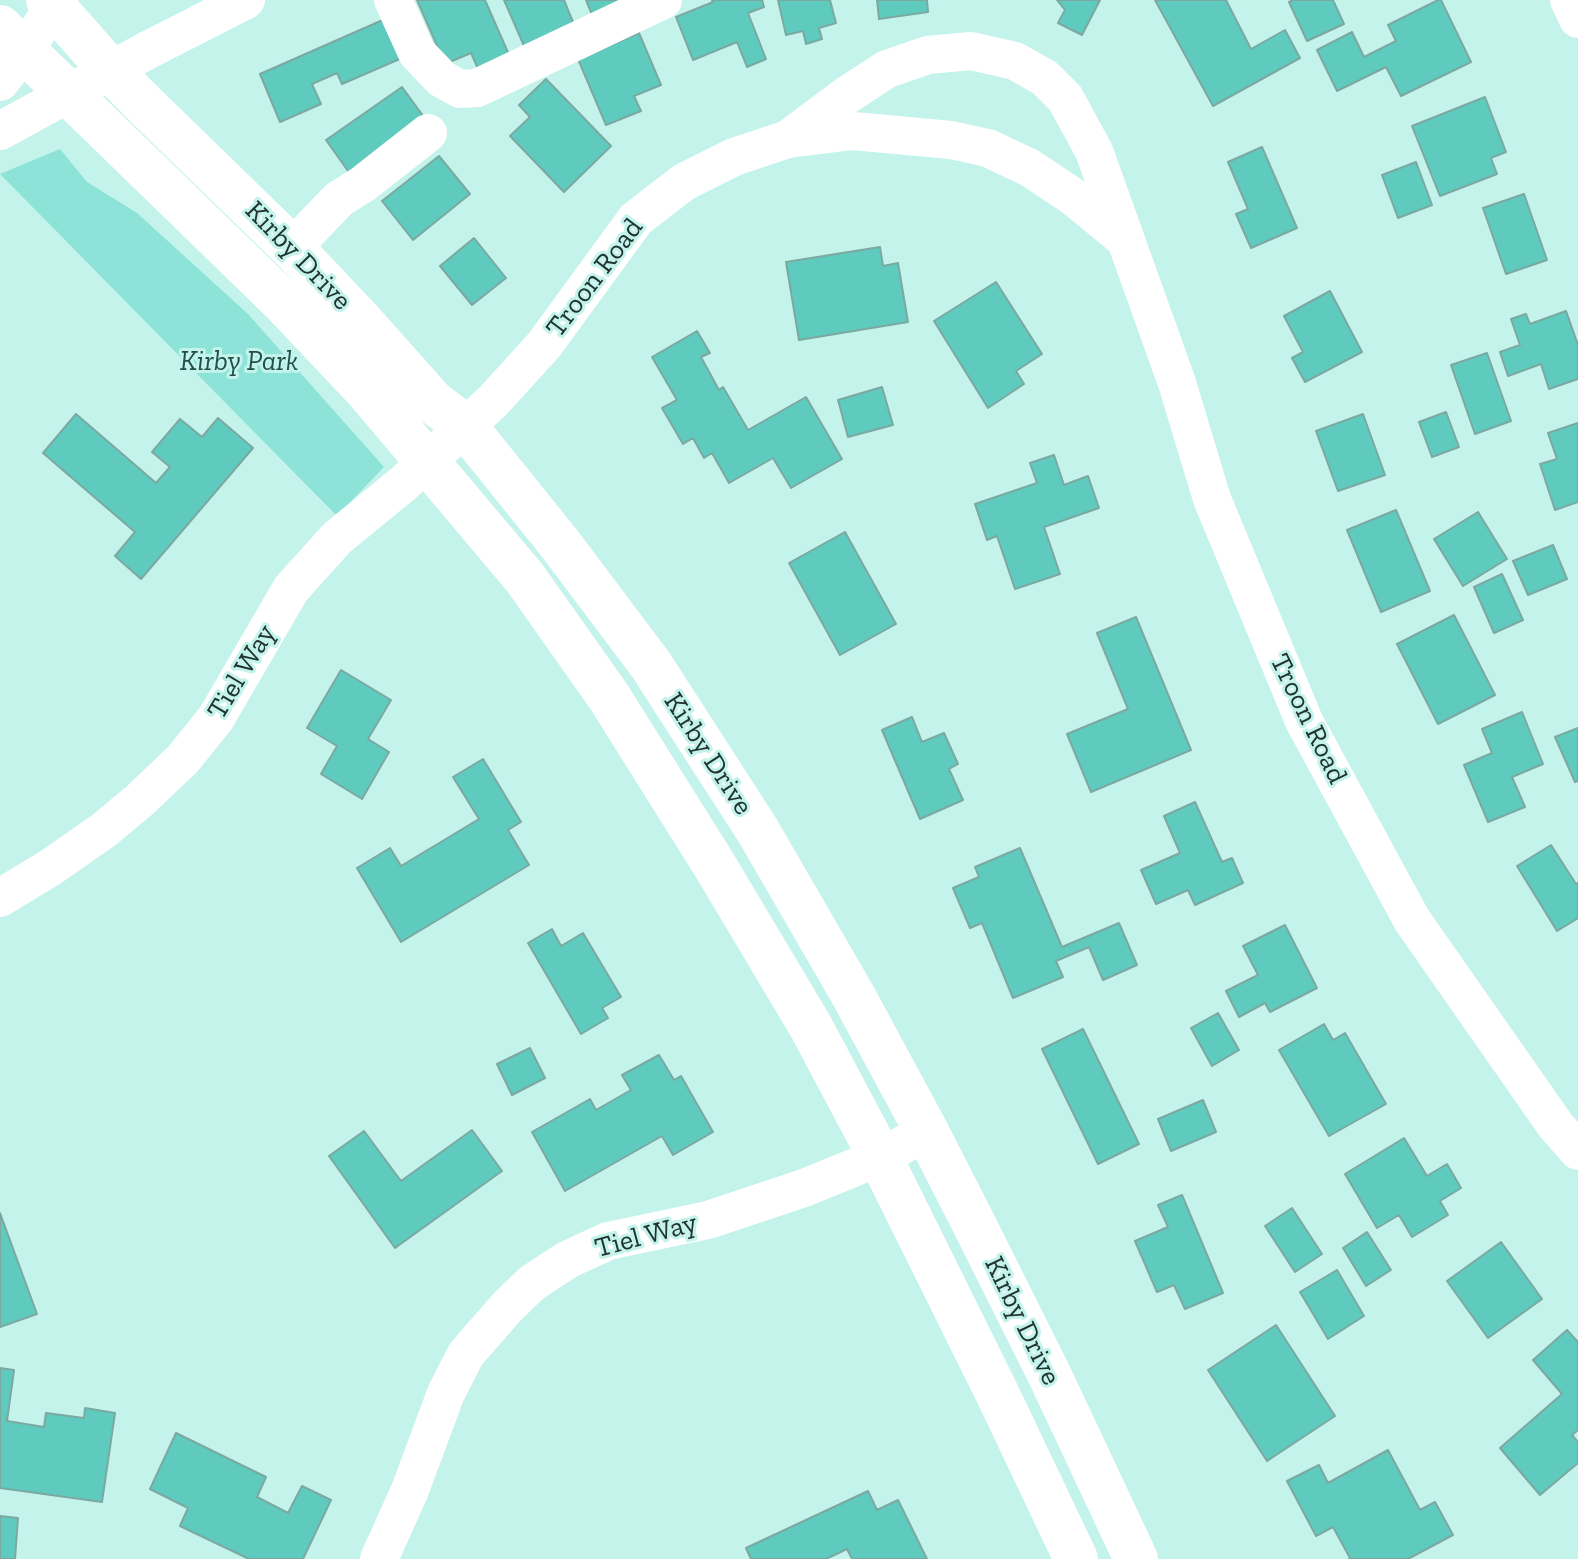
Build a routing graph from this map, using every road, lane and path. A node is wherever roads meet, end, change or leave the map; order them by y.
1 (246, 0) edge
2 (393, 0) edge
3 (663, 0) edge
4 (1569, 0) edge
5 (50, 2) edge
6 (1578, 19) edge
7 (6, 45) edge
8 (110, 70) junction
9 (67, 93) junction
10 (0, 131) edge
11 (428, 133) dead end
12 (788, 139) junction
13 (1128, 241) junction
14 (292, 248) junction
15 (465, 426) junction
16 (427, 460) junction
17 (0, 898) edge
18 (927, 1132) junction
19 (1578, 1151) edge
20 (880, 1157) junction
21 (379, 1559) edge
22 (1076, 1559) edge
23 (1136, 1559) edge

1 - 8 street
2 - 3 street
4 - 6 street
5 - 7 main road
5 - 8 main road, Kirby Drive
7 - 9 main road, Kirby Drive
8 - 9 street
8 - 14 main road, Kirby Drive
9 - 10 street
9 - 16 main road, Kirby Drive
11 - 14 street
12 - 13 street, Troon Road
12 - 13 street, Troon Road
12 - 15 street, Troon Road
13 - 19 street, Troon Road
14 - 15 main road, Kirby Drive
15 - 16 street, Tiel Way
15 - 18 main road, Kirby Drive
16 - 17 street, Tiel Way
16 - 20 main road, Kirby Drive
18 - 20 street, Tiel Way
18 - 23 main road, Kirby Drive
20 - 21 street, Tiel Way
20 - 22 main road, Kirby Drive

